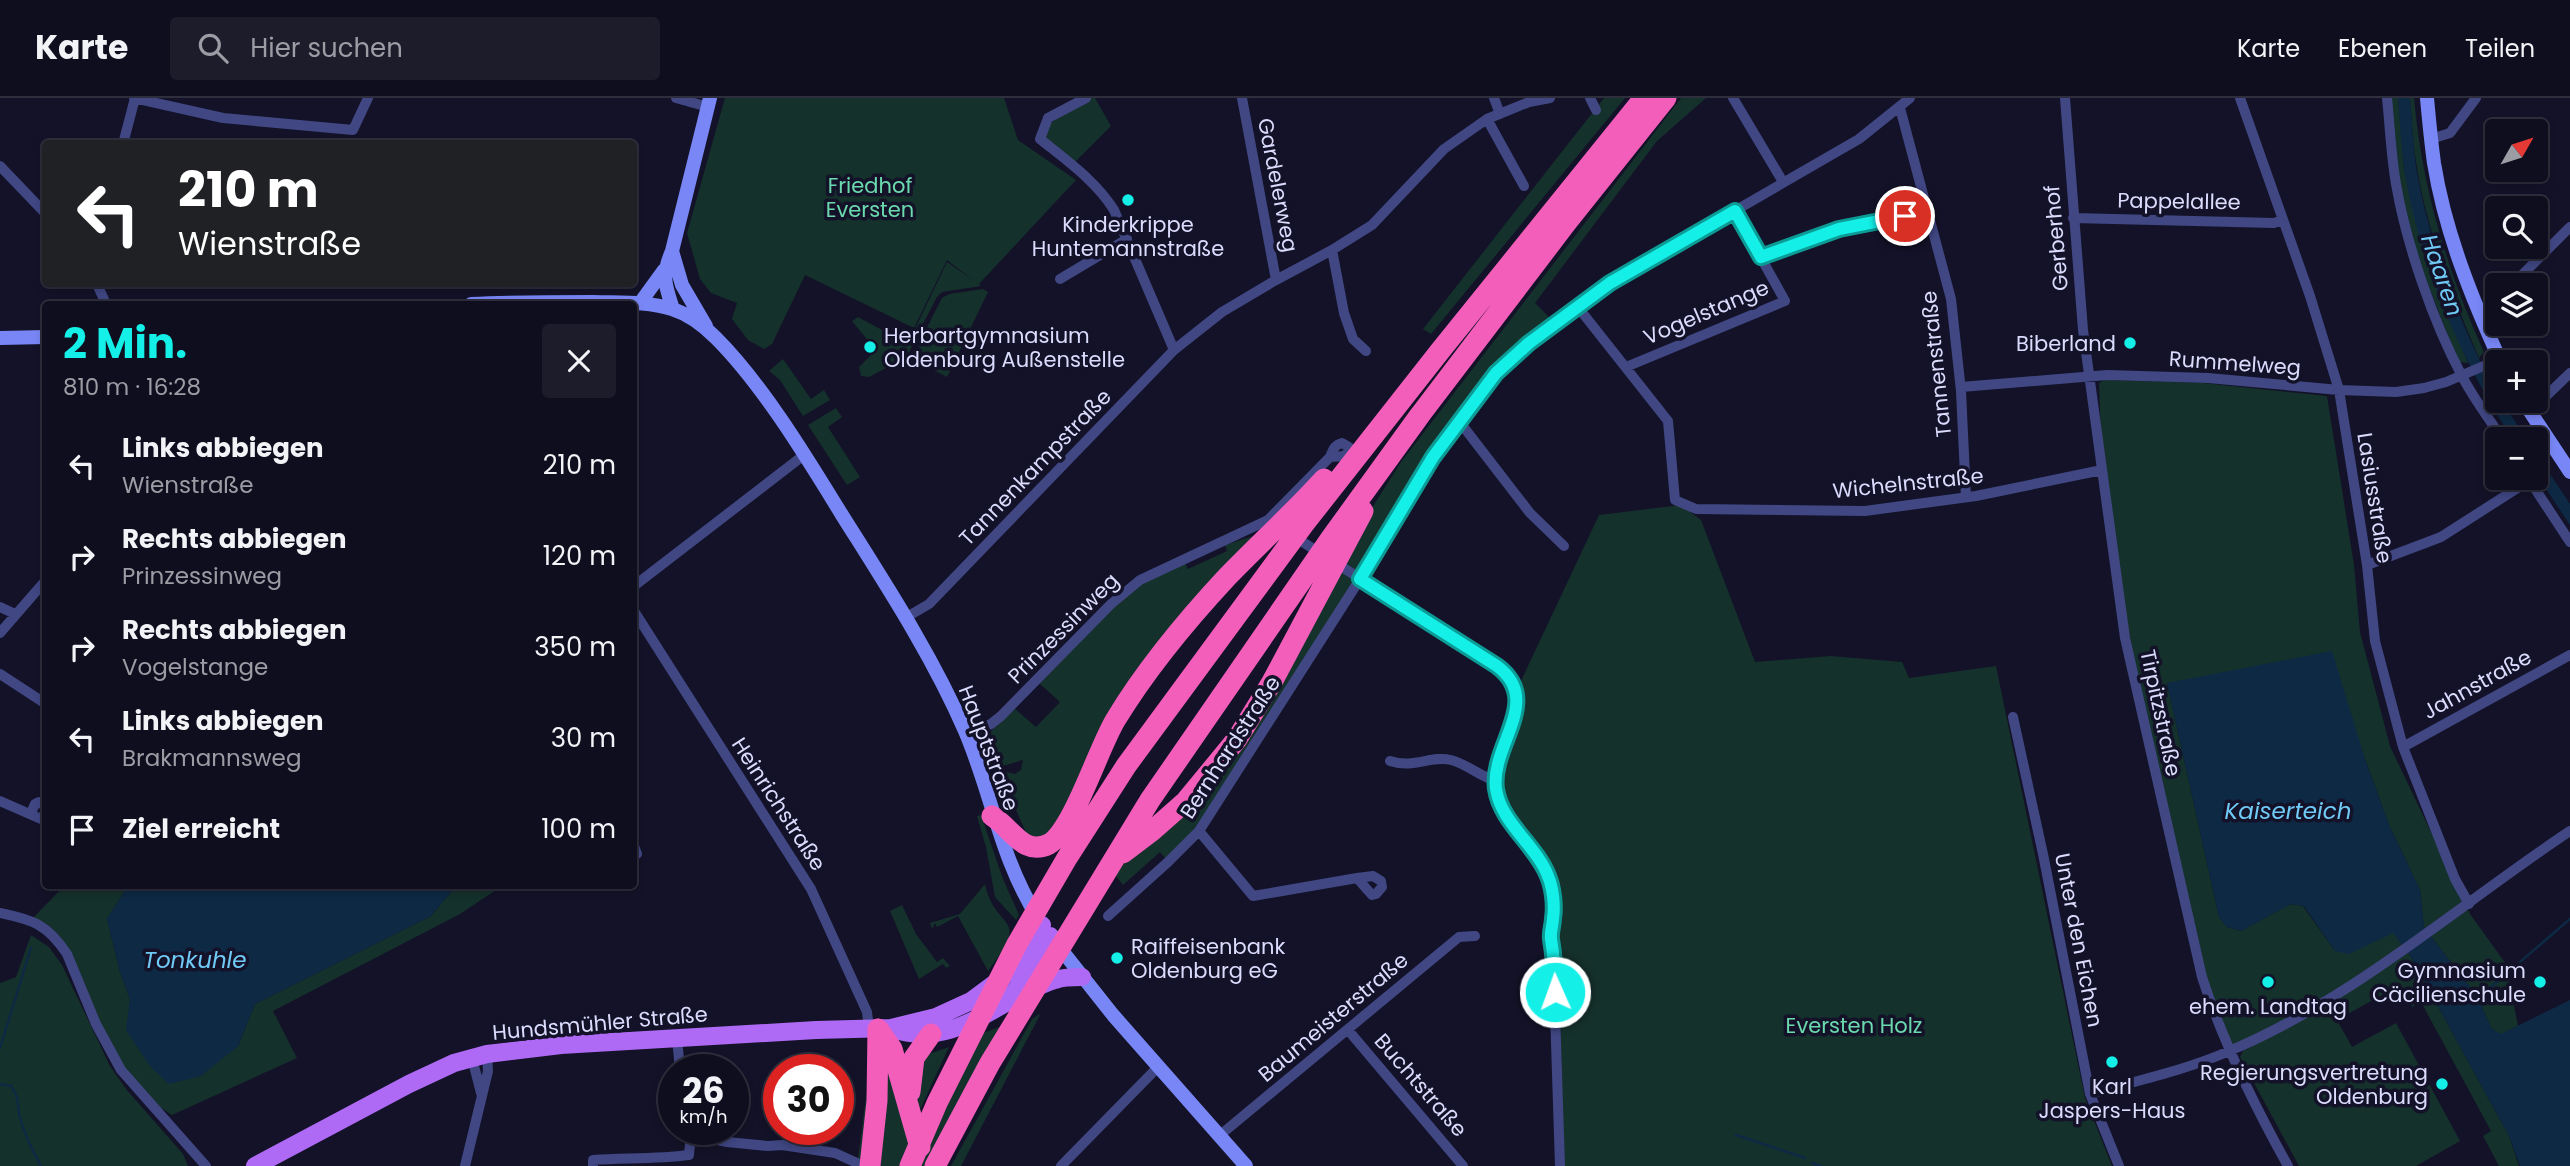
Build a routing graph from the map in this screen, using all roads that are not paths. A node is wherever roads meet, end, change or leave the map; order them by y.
1 (134, 98) edge
2 (368, 98) edge
3 (676, 98) edge
4 (1086, 98) edge
5 (1242, 98) edge
6 (1493, 98) edge
7 (1550, 98) edge
8 (1590, 98) edge
9 (1644, 98) edge
10 (1666, 98) edge
11 (1733, 98) edge
12 (1910, 98) edge
13 (2065, 98) edge
14 (2240, 98) edge
15 (2387, 98) edge
16 (2427, 98) edge
17 (2476, 98) edge
18 (709, 102) edge
19 (1900, 108) junction
20 (1595, 110) dead end
21 (1500, 114) junction
22 (1487, 119) junction
23 (2431, 139) junction
24 (124, 140) edge
25 (0, 166) edge
26 (1783, 182) junction
27 (1524, 187) dead end
28 (42, 210) edge
29 (1735, 211) junction
30 (1927, 211) junction
31 (2073, 218) junction
32 (2283, 220) junction
33 (2570, 228) edge
34 (1127, 239) junction
35 (1332, 250) junction
36 (672, 251) junction
37 (1761, 257) junction
38 (664, 270) junction
39 (2524, 273) edge
40 (1060, 279) dead end
41 (1276, 280) junction
42 (685, 289) junction
43 (637, 303) edge
44 (640, 303) junction
45 (1577, 306) junction
46 (673, 309) junction
47 (2485, 309) edge
48 (2479, 311) junction
49 (711, 333) junction
50 (42, 337) edge
51 (0, 338) edge
52 (2496, 350) edge
53 (1174, 351) junction
54 (1366, 351) dead end
55 (1626, 367) junction
56 (2485, 367) edge
57 (2570, 373) edge
58 (2466, 374) junction
59 (2090, 375) junction
60 (1961, 387) junction
61 (2339, 390) junction
62 (2548, 394) edge
63 (1402, 400) junction
64 (2530, 413) edge
65 (1459, 421) junction
66 (2495, 427) edge
67 (1392, 453) junction
68 (804, 455) junction
69 (1331, 457) dead end
70 (2102, 470) junction
71 (2570, 472) edge
72 (2512, 490) edge
73 (2536, 490) edge
74 (1966, 497) junction
75 (1268, 520) junction
76 (2570, 542) edge
77 (1564, 546) dead end
78 (2367, 565) junction
79 (1360, 579) junction
80 (42, 584) edge
81 (637, 584) edge
82 (0, 607) edge
83 (15, 614) junction
84 (637, 616) edge
85 (905, 618) junction
86 (0, 633) edge
87 (2570, 655) edge
88 (0, 674) edge
89 (42, 701) edge
90 (2013, 717) dead end
91 (966, 734) junction
92 (2403, 747) junction
93 (1094, 761) junction
94 (1390, 761) dead end
95 (1496, 781) junction
96 (0, 801) edge
97 (42, 804) edge
98 (31, 813) junction
99 (992, 816) junction
100 (42, 818) edge
101 (1199, 831) junction
102 (2570, 831) edge
103 (1357, 878) dead end
104 (2469, 904) junction
105 (0, 913) edge
106 (1108, 916) dead end
107 (1046, 930) junction
108 (1475, 936) dead end
109 (1082, 976) junction
110 (1003, 1005) junction
111 (876, 1024) junction
112 (1348, 1030) junction
113 (931, 1034) junction
114 (677, 1039) junction
115 (2230, 1051) junction
116 (678, 1054) edge
117 (480, 1056) junction
118 (1158, 1067) junction
119 (2090, 1094) junction
120 (910, 1111) junction
121 (1219, 1136) junction
122 (749, 1144) edge
123 (689, 1145) edge
124 (608, 1162) edge
125 (206, 1166) edge
126 (255, 1166) edge
127 (465, 1166) edge
128 (593, 1166) edge
129 (857, 1166) edge
130 (870, 1166) edge
131 (910, 1166) edge
132 (925, 1166) edge
133 (935, 1166) edge
134 (1061, 1166) edge
135 (1246, 1166) edge
136 (1463, 1166) edge
137 (1560, 1166) edge
138 (2119, 1166) edge
139 (2288, 1166) edge

1 - 2 street
1 - 24 street
3 - 18 street
4 - 34 street
5 - 41 street, Gardelerweg
6 - 21 street
7 - 21 street, Tannenkampstraße
8 - 20 street
9 - 63 highway
10 - 67 highway
11 - 26 street
12 - 19 street
13 - 31 street, Gerberhof
14 - 32 street, Lasiusstraße
15 - 58 street
16 - 23 main road
17 - 23 street
18 - 36 main road
19 - 26 street
19 - 30 street, Tannenstraße
21 - 22 street, Tannenkampstraße
22 - 27 street
22 - 35 street, Tannenkampstraße
23 - 48 main road
25 - 28 street
26 - 29 street
29 - 37 street, Vogelstange
29 - 45 street
30 - 37 street
30 - 60 street, Tannenstraße
31 - 32 street, Pappelallee
31 - 59 street, Gerberhof
32 - 61 street, Lasiusstraße
33 - 39 street
34 - 40 street
34 - 53 street
35 - 41 street, Tannenkampstraße
35 - 54 street
36 - 38 main road
36 - 42 main road
37 - 55 street, Vogelstange
38 - 44 main road
38 - 46 main road
41 - 53 street, Tannenkampstraße
42 - 46 main road
42 - 49 main road
43 - 44 main road
44 - 46 main road
45 - 55 street
45 - 65 street
46 - 49 main road, Hauptstraße
47 - 48 street
48 - 52 main road
49 - 68 main road, Hauptstraße
50 - 51 main road
53 - 85 street, Tannenkampstraße
55 - 74 street, Wichelnstraße
56 - 58 street, Rummelweg
57 - 62 street
58 - 61 street, Rummelweg
58 - 66 street
59 - 60 street, Rummelweg
59 - 61 street, Rummelweg
59 - 70 street, Tirpitzstraße
60 - 74 street, Tannenstraße
61 - 78 street, Lasiusstraße
63 - 93 highway
63 - 131 highway
64 - 71 main road
65 - 77 street
65 - 79 street
67 - 107 highway
67 - 133 highway
68 - 81 street
68 - 85 main road, Hauptstraße
69 - 75 street, Prinzessinweg
70 - 74 street, Wichelnstraße
70 - 115 street, Tirpitzstraße
72 - 78 street
73 - 76 street
75 - 79 street
75 - 91 street, Prinzessinweg
78 - 92 street, Lasiusstraße
79 - 95 street
79 - 101 street, Bernhardstraße
80 - 83 street
82 - 83 street
83 - 86 street
84 - 111 street, Heinrichstraße
85 - 91 main road, Hauptstraße
87 - 92 street, Jahnstraße
88 - 89 street
90 - 119 street, Unter den Eichen
91 - 99 main road, Hauptstraße
92 - 104 street, Lasiusstraße
93 - 99 highway
93 - 107 highway
94 - 95 street
95 - 137 street
96 - 98 street
97 - 98 street
98 - 100 street
99 - 107 main road, Hauptstraße
101 - 103 street
101 - 106 street, Bernhardstraße
102 - 104 street
104 - 115 street
105 - 125 street
107 - 109 main road, Hauptstraße
107 - 110 main road, Hundsmühler Straße
107 - 111 main road, Hundsmühler Straße
108 - 112 street, Baumeisterstraße
109 - 110 main road, Hundsmühler Straße
109 - 118 main road, Hauptstraße
110 - 113 main road, Hundsmühler Straße
111 - 113 main road, Hundsmühler Straße
111 - 114 main road, Hundsmühler Straße
111 - 120 highway
111 - 130 highway
112 - 121 street, Baumeisterstraße
112 - 136 street, Buchtstraße
113 - 120 highway
114 - 116 street
114 - 117 main road, Hundsmühler Straße
115 - 119 street
115 - 139 street, Tirpitzstraße
117 - 126 main road, Hundsmühler Straße
117 - 127 street
118 - 121 main road, Hauptstraße
118 - 134 street
119 - 138 street, Unter den Eichen
120 - 132 highway
121 - 135 main road, Hauptstraße
122 - 129 street
123 - 124 street
124 - 128 street

